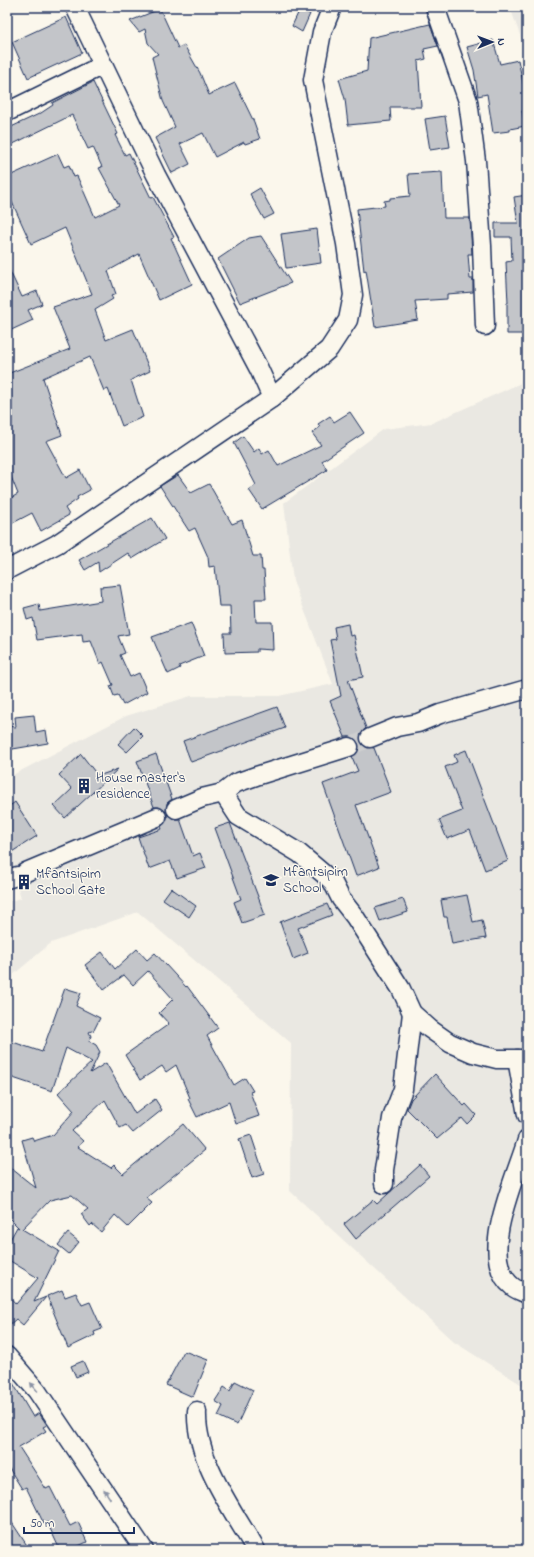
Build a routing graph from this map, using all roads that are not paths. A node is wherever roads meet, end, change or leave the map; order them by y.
1 (74, 7) edge
2 (332, 7) edge
3 (435, 7) edge
4 (103, 65) junction
5 (7, 112) edge
6 (485, 326) dead end
7 (272, 398) junction
8 (7, 570) edge
9 (527, 689) edge
10 (370, 738) tunnel mouth
11 (349, 747) tunnel mouth
12 (223, 792) junction
13 (176, 809) dead end
14 (157, 817) dead end
15 (16, 876) edge
16 (412, 1013) junction
17 (522, 1059) edge
18 (527, 1115) edge
19 (527, 1140) edge
20 (384, 1184) dead end
21 (527, 1294) edge
22 (7, 1356) edge
23 (198, 1411) dead end
24 (144, 1550) edge
25 (256, 1550) edge

1 - 4 street
2 - 7 street
3 - 6 street
4 - 5 street
4 - 7 street
7 - 8 street
9 - 10 street
11 - 12 street
12 - 13 street
12 - 16 street
14 - 15 street
16 - 17 street
16 - 20 street
17 - 18 street
19 - 21 street
24 -> 22 street
23 - 25 street

